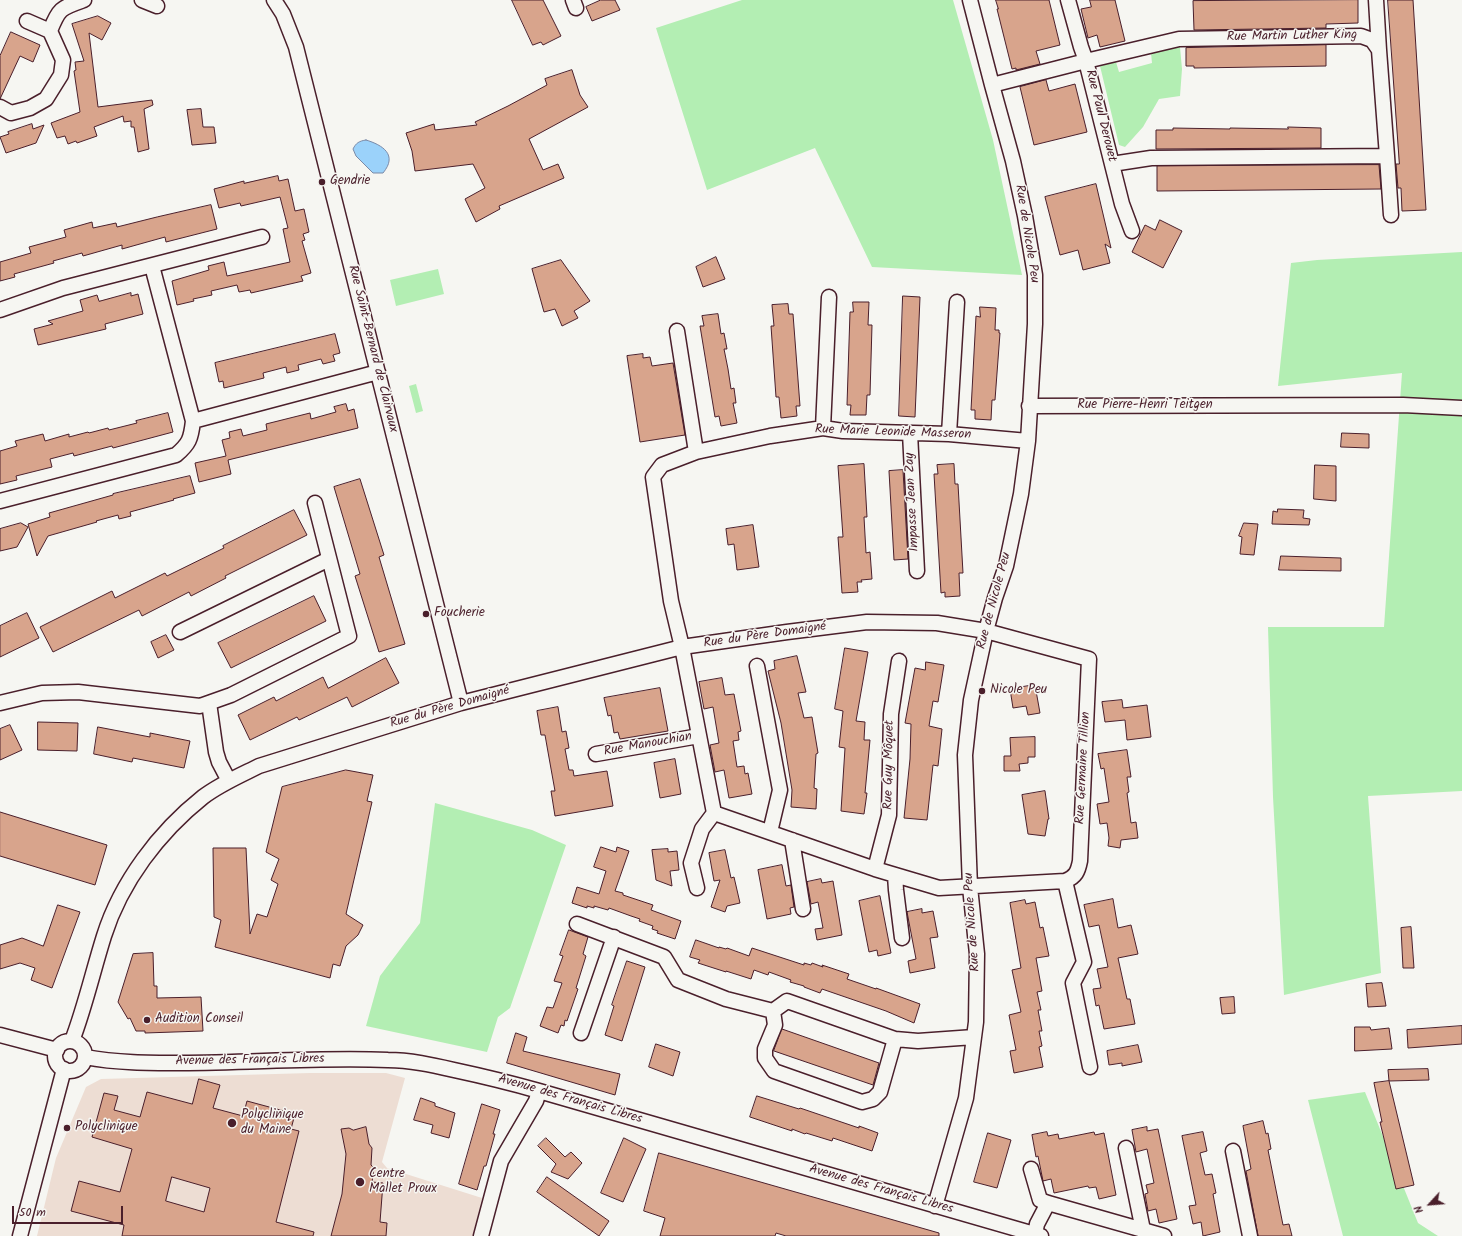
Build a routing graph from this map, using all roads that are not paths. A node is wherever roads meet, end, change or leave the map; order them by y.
1 (84, 0) edge
2 (142, 0) edge
3 (274, 0) edge
4 (970, 0) edge
5 (1068, 0) edge
6 (1376, 0) edge
7 (157, 6) dead end
8 (27, 21) dead end
9 (50, 31) junction
10 (1379, 50) junction
11 (1086, 61) junction
12 (992, 85) junction
13 (0, 108) edge
14 (1387, 156) junction
15 (1112, 164) junction
16 (1391, 215) dead end
17 (1132, 231) dead end
18 (262, 237) dead end
19 (152, 266) junction
20 (829, 297) dead end
21 (957, 302) dead end
22 (0, 310) edge
23 (677, 331) dead end
24 (378, 372) junction
25 (1029, 406) junction
26 (1462, 408) edge
27 (193, 421) junction
28 (823, 428) junction
29 (910, 433) junction
30 (949, 434) junction
31 (1028, 441) junction
32 (696, 452) junction
33 (0, 501) edge
34 (315, 503) dead end
35 (329, 559) junction
36 (917, 571) dead end
37 (986, 631) junction
38 (180, 632) dead end
39 (682, 647) junction
40 (899, 661) dead end
41 (757, 666) dead end
42 (0, 702) edge
43 (209, 703) junction
44 (460, 703) junction
45 (699, 736) junction
46 (596, 754) dead end
47 (228, 782) junction
48 (714, 813) junction
49 (770, 832) junction
50 (792, 840) junction
51 (875, 868) junction
52 (895, 874) junction
53 (1065, 881) junction
54 (970, 887) junction
55 (697, 888) dead end
56 (803, 909) dead end
57 (576, 924) dead end
58 (614, 937) junction
59 (902, 938) dead end
60 (773, 1011) junction
61 (581, 1033) dead end
62 (0, 1035) edge
63 (974, 1037) junction
64 (896, 1039) junction
65 (72, 1041) junction
66 (57, 1050) junction
67 (85, 1057) junction
68 (1090, 1067) dead end
69 (64, 1069) junction
70 (539, 1091) junction
71 (1126, 1148) dead end
72 (1233, 1151) dead end
73 (1031, 1168) dead end
74 (1048, 1204) junction
75 (935, 1206) junction
76 (1143, 1230) junction
77 (19, 1235) edge
78 (1038, 1235) edge
79 (481, 1236) edge
80 (1164, 1236) edge
81 (1250, 1236) edge

1 - 9 street
2 - 7 street
3 - 24 street, Rue Saint-Bernard de Clairvaux
4 - 12 street, Rue de Nicole Peu
5 - 11 street, Rue Paul Derouet
6 - 10 street
8 - 9 street
9 - 13 street
10 - 11 street, Rue Martin Luther King
10 - 14 street
11 - 12 street, Rue Martin Luther King
11 - 15 street, Rue Paul Derouet
12 - 25 street, Rue de Nicole Peu
14 - 15 street
14 - 16 street
15 - 17 street, Rue Paul Derouet
18 - 19 street
19 - 22 street
19 - 27 street
20 - 28 street
21 - 30 street
23 - 32 street
24 - 27 street
24 - 44 street, Rue Saint-Bernard de Clairvaux
25 - 26 street, Rue Pierre-Henri Teitgen
25 - 31 street, Rue de Nicole Peu
27 - 33 street
28 - 29 street, Rue Marie Leonide Masseron
28 - 32 street, Rue Marie Leonide Masseron
29 - 30 street, Rue Marie Leonide Masseron
29 - 36 street, Impasse Jean Zay
30 - 31 street, Rue Marie Leonide Masseron
31 - 37 street, Rue de Nicole Peu
32 - 39 street, Rue Marie Leonide Masseron
34 - 35 street
35 - 38 street
35 - 43 street
37 - 39 street, Rue du Père Domaigné
37 - 53 street, Rue Germaine Tillion
37 - 54 street, Rue de Nicole Peu
39 - 44 street, Rue du Père Domaigné
39 - 45 street
40 - 51 street, Rue Guy Môquet
41 - 49 street
42 - 43 street
43 - 47 street
44 - 47 street, Rue du Père Domaigné
45 - 46 street, Rue Manouchian
45 - 48 street
47 - 65 street, Rue du Père Domaigné
48 - 49 street
48 - 55 street
49 - 50 street
50 - 51 street
50 - 56 street
51 - 52 street
52 - 54 street
52 - 59 street
53 - 54 street
53 - 68 street
54 - 63 street, Rue de Nicole Peu
57 - 58 street
58 - 60 street
58 - 61 street
60 - 64 street
60 - 64 street
62 - 66 street
63 - 64 street
63 - 75 street, Rue de Nicole Peu
65 - 66 street
65 - 67 street
66 - 69 street
67 - 69 street
67 - 70 street, Avenue des Français Libres
69 - 77 street
70 - 75 street, Avenue des Français Libres
70 - 79 street
71 - 76 street
72 - 81 street
73 - 74 street
74 - 76 street
74 - 78 street
75 - 78 street, Avenue des Français Libres
76 - 80 street

